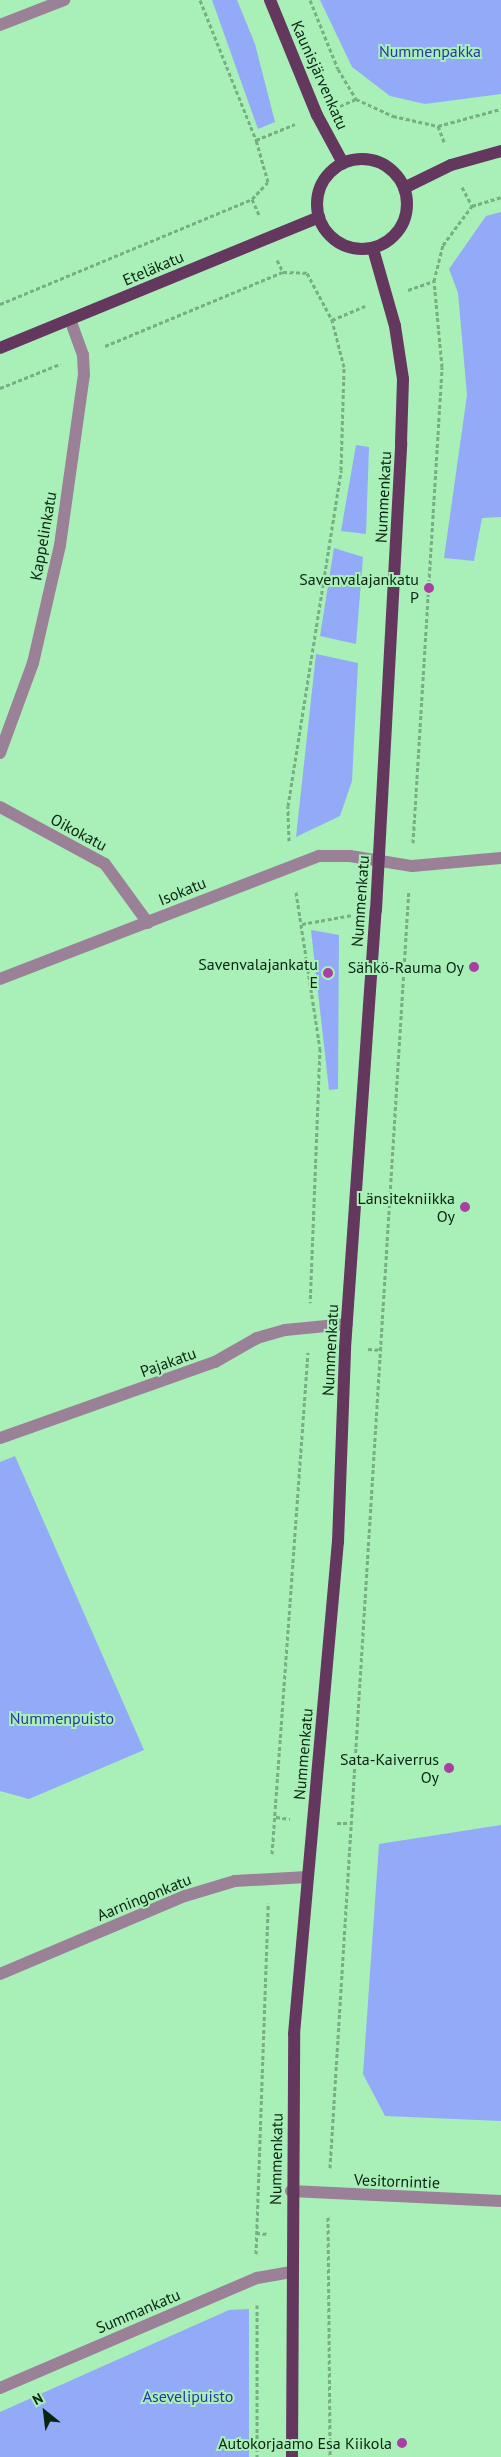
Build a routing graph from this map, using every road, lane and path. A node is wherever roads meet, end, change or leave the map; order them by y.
1 (64, 0) edge
2 (200, 0) edge
3 (270, 0) edge
4 (310, 0) edge
5 (0, 25) edge
6 (356, 99) junction
7 (501, 109) edge
8 (317, 115) junction
9 (256, 140) junction
10 (501, 151) edge
11 (343, 163) junction
12 (404, 188) junction
13 (501, 197) edge
14 (319, 217) junction
15 (373, 248) junction
16 (434, 281) junction
17 (387, 297) junction
18 (0, 304) edge
19 (70, 320) junction
20 (332, 320) junction
21 (0, 348) edge
22 (83, 355) junction
23 (0, 388) edge
24 (0, 753) edge
25 (0, 807) edge
26 (501, 858) edge
27 (379, 861) junction
28 (290, 864) junction
29 (412, 866) junction
30 (148, 923) junction
31 (0, 979) edge
32 (347, 1324) junction
33 (310, 1326) junction
34 (0, 1438) edge
35 (269, 1876) junction
36 (307, 1877) junction
37 (0, 1974) edge
38 (291, 2191) junction
39 (328, 2194) junction
40 (501, 2202) edge
41 (292, 2272) junction
42 (257, 2278) junction
43 (0, 2388) edge
44 (258, 2457) edge
45 (292, 2457) edge
46 (330, 2457) edge

1 - 5 street
2 - 9 path
3 - 8 main road, Kaunisjärvenkatu
4 - 6 path
6 - 7 path
6 - 8 path
8 - 9 path
8 - 11 main road, Kaunisjärvenkatu
9 - 18 path
10 - 12 main road
11 - 12 main road
11 - 14 main road
12 - 15 main road
13 - 16 path
14 - 15 main road
14 - 19 main road, Eteläkatu
15 - 17 main road, Nummenkatu
16 - 17 path
16 - 29 path
17 - 20 path
17 - 27 main road, Nummenkatu
19 - 21 main road, Eteläkatu
19 - 22 street, Kappelinkatu
20 - 22 path
20 - 28 path
22 - 23 path
22 - 24 street, Kappelinkatu
25 - 30 street, Oikokatu
26 - 29 street, Isokatu
27 - 28 street, Isokatu
27 - 29 street, Isokatu
27 - 32 main road, Nummenkatu
28 - 30 street, Isokatu
28 - 33 path
29 - 39 path
30 - 31 street, Isokatu
32 - 33 street, Pajakatu
32 - 36 main road, Nummenkatu
33 - 34 street, Pajakatu
33 - 35 path
35 - 36 street, Aarningonkatu
35 - 37 street, Aarningonkatu
35 - 42 path
36 - 38 main road, Nummenkatu
38 - 39 street, Vesitornintie
38 - 41 main road, Nummenkatu
39 - 40 street, Vesitornintie
39 - 46 path
41 - 42 street, Summankatu
41 - 45 main road, Nummenkatu
42 - 43 street, Summankatu
42 - 44 path

